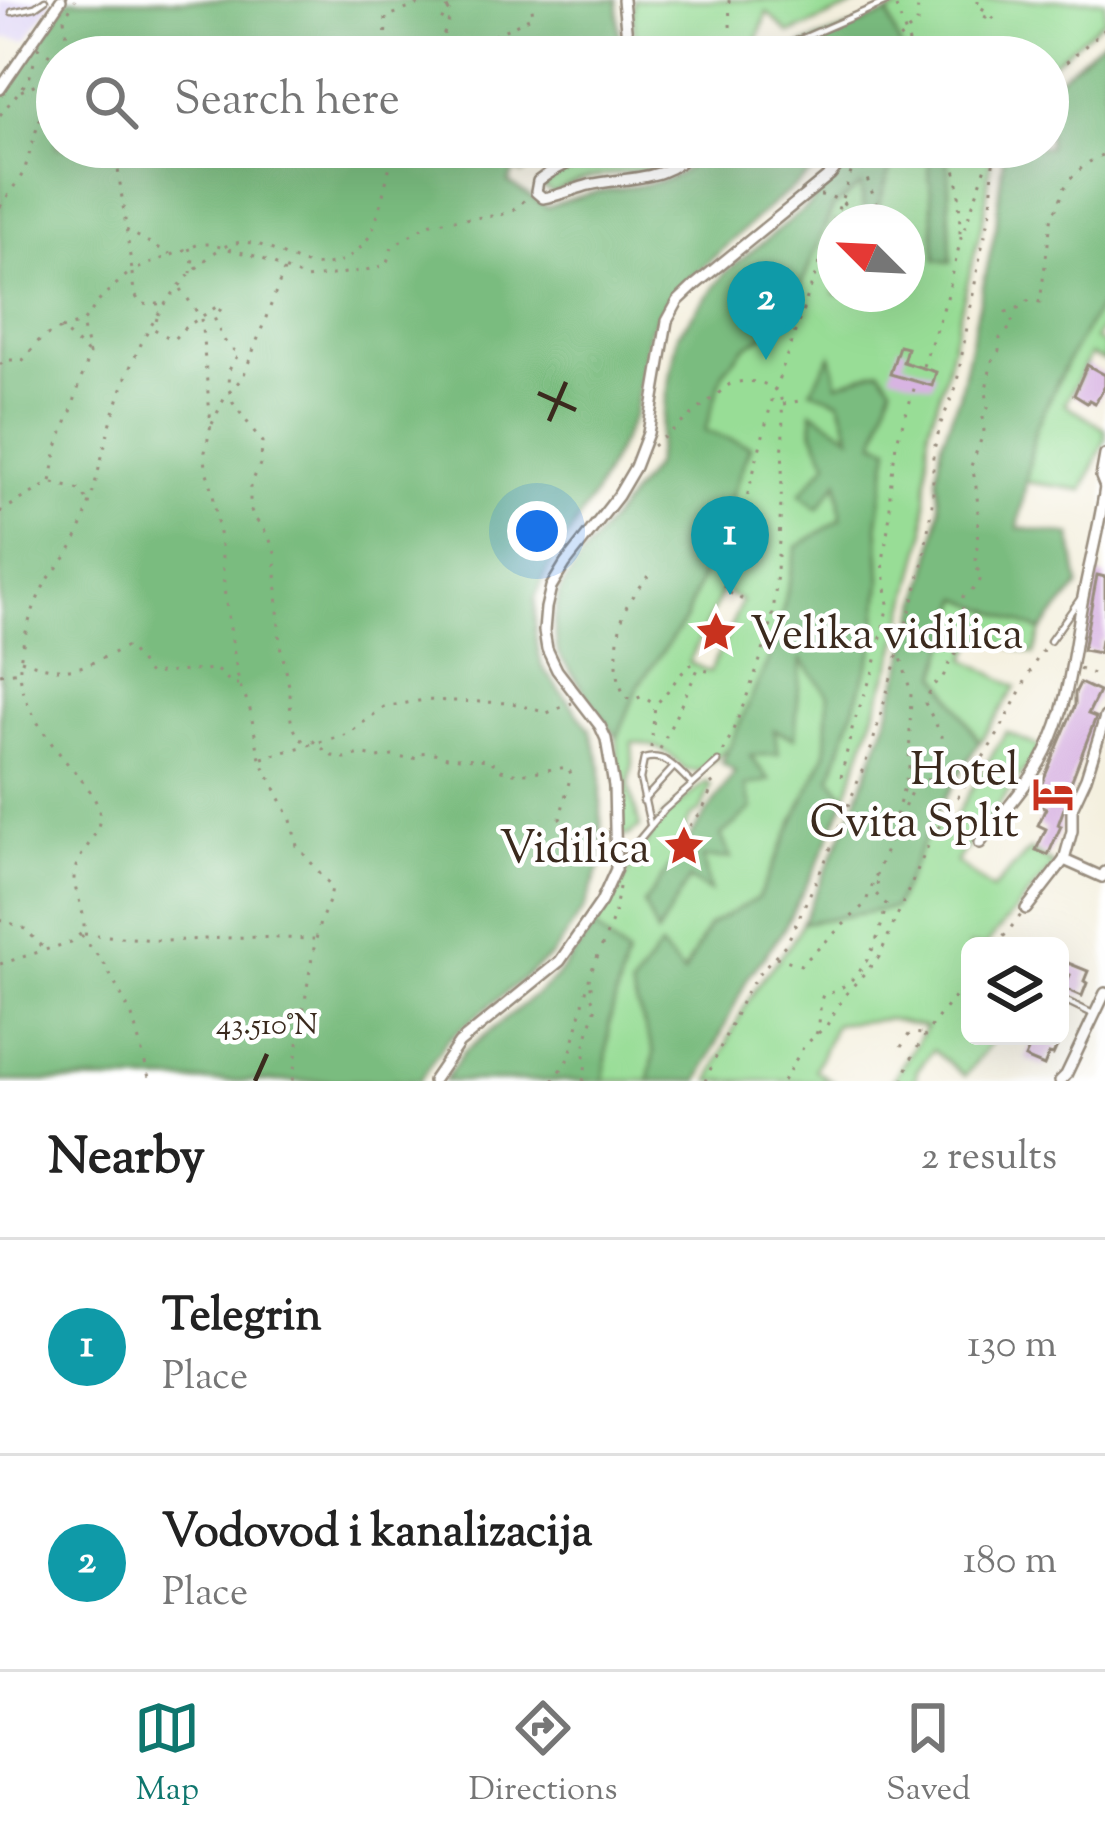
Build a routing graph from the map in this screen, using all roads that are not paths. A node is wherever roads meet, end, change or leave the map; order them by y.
1 (45, 0) edge
2 (61, 0) edge
3 (623, 0) edge
4 (892, 0) edge
5 (12, 12) dead end
6 (628, 36) edge
7 (804, 36) edge
8 (0, 89) edge
9 (558, 168) edge
10 (672, 168) edge
11 (836, 168) edge
12 (1105, 455) edge
13 (1105, 487) edge
14 (1083, 595) junction
15 (1050, 641) road end
16 (1105, 717) edge
17 (718, 762) road end
18 (674, 767) junction
19 (692, 784) junction
20 (643, 801) junction
21 (650, 826) junction
22 (980, 843) dead end
23 (1064, 860) junction
24 (619, 865) junction
25 (1105, 872) edge
26 (1026, 909) road end
27 (1105, 993) edge
28 (1069, 1002) edge
29 (1095, 1015) junction
30 (433, 1081) edge
31 (1060, 1081) edge

1 - 5 lane
2 - 8 street
3 - 6 street
4 - 7 lane
9 - 10 street
11 - 24 street
12 - 13 street
13 - 14 street
14 - 15 lane
14 - 22 street
16 - 23 street
17 - 19 lane
18 - 19 lane
18 - 20 lane
18 - 20 lane
19 - 21 lane
20 - 21 lane
21 - 24 lane
23 - 25 street
23 - 26 street
24 - 30 street
27 - 29 street
28 - 29 lane
29 - 31 street

